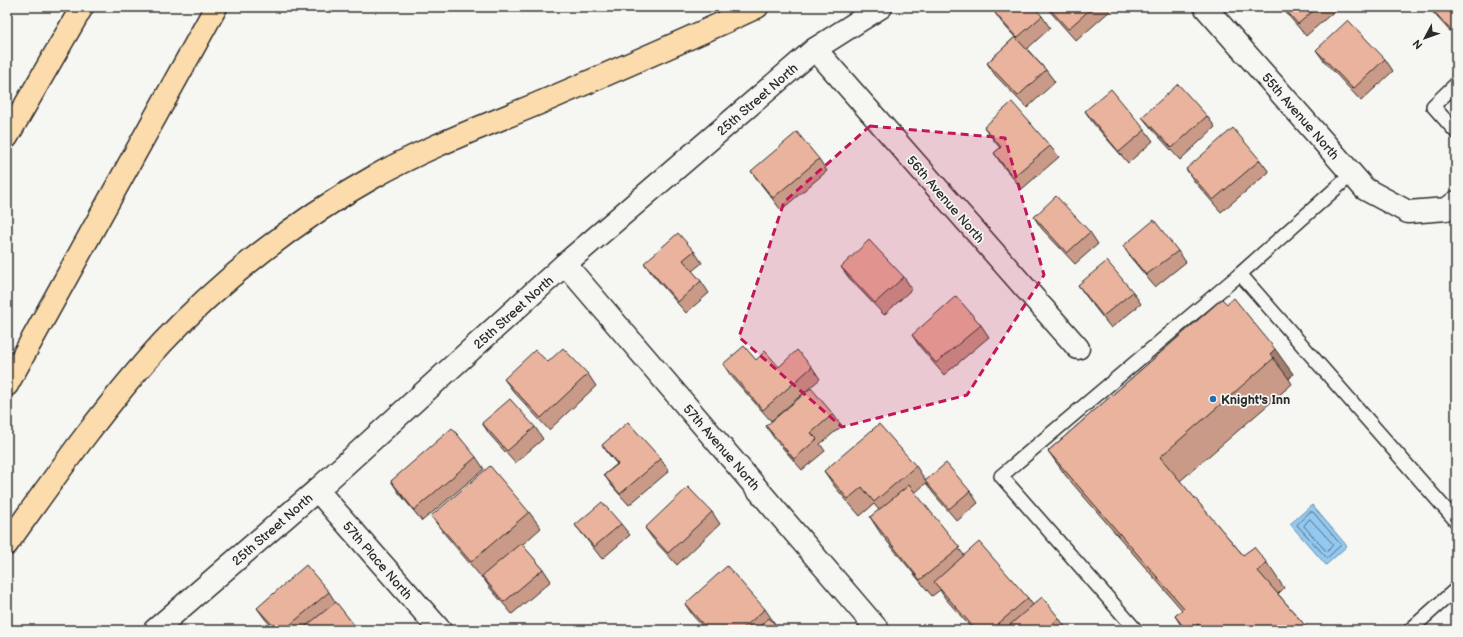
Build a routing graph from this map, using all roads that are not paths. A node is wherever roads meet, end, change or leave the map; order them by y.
1 (82, 7) edge
2 (216, 7) edge
3 (757, 7) edge
4 (881, 7) edge
5 (1204, 7) edge
6 (815, 49) junction
7 (1456, 84) edge
8 (1456, 132) edge
9 (7, 137) edge
10 (1352, 174) junction
11 (1456, 202) edge
12 (565, 264) junction
13 (1240, 274) junction
14 (1078, 348) dead end
15 (7, 385) edge
16 (317, 490) junction
17 (1456, 520) edge
18 (7, 544) edge
19 (1456, 589) edge
20 (155, 630) edge
21 (440, 630) edge
22 (878, 630) edge
23 (1136, 630) edge
24 (1410, 630) edge

1 - 9 highway
2 - 15 highway
3 - 18 highway
4 - 6 street, 25th Street North
5 - 10 street, 55th Avenue North
6 - 12 street, 25th Street North
6 - 14 street, 56th Avenue North
7 - 8 lane
10 - 11 street, 55th Avenue North
10 - 13 lane
12 - 16 street, 25th Street North
12 - 22 street, 57th Avenue North
13 - 17 lane
13 - 23 lane
16 - 20 street, 25th Street North
16 - 21 street, 57th Place North
19 - 24 lane

